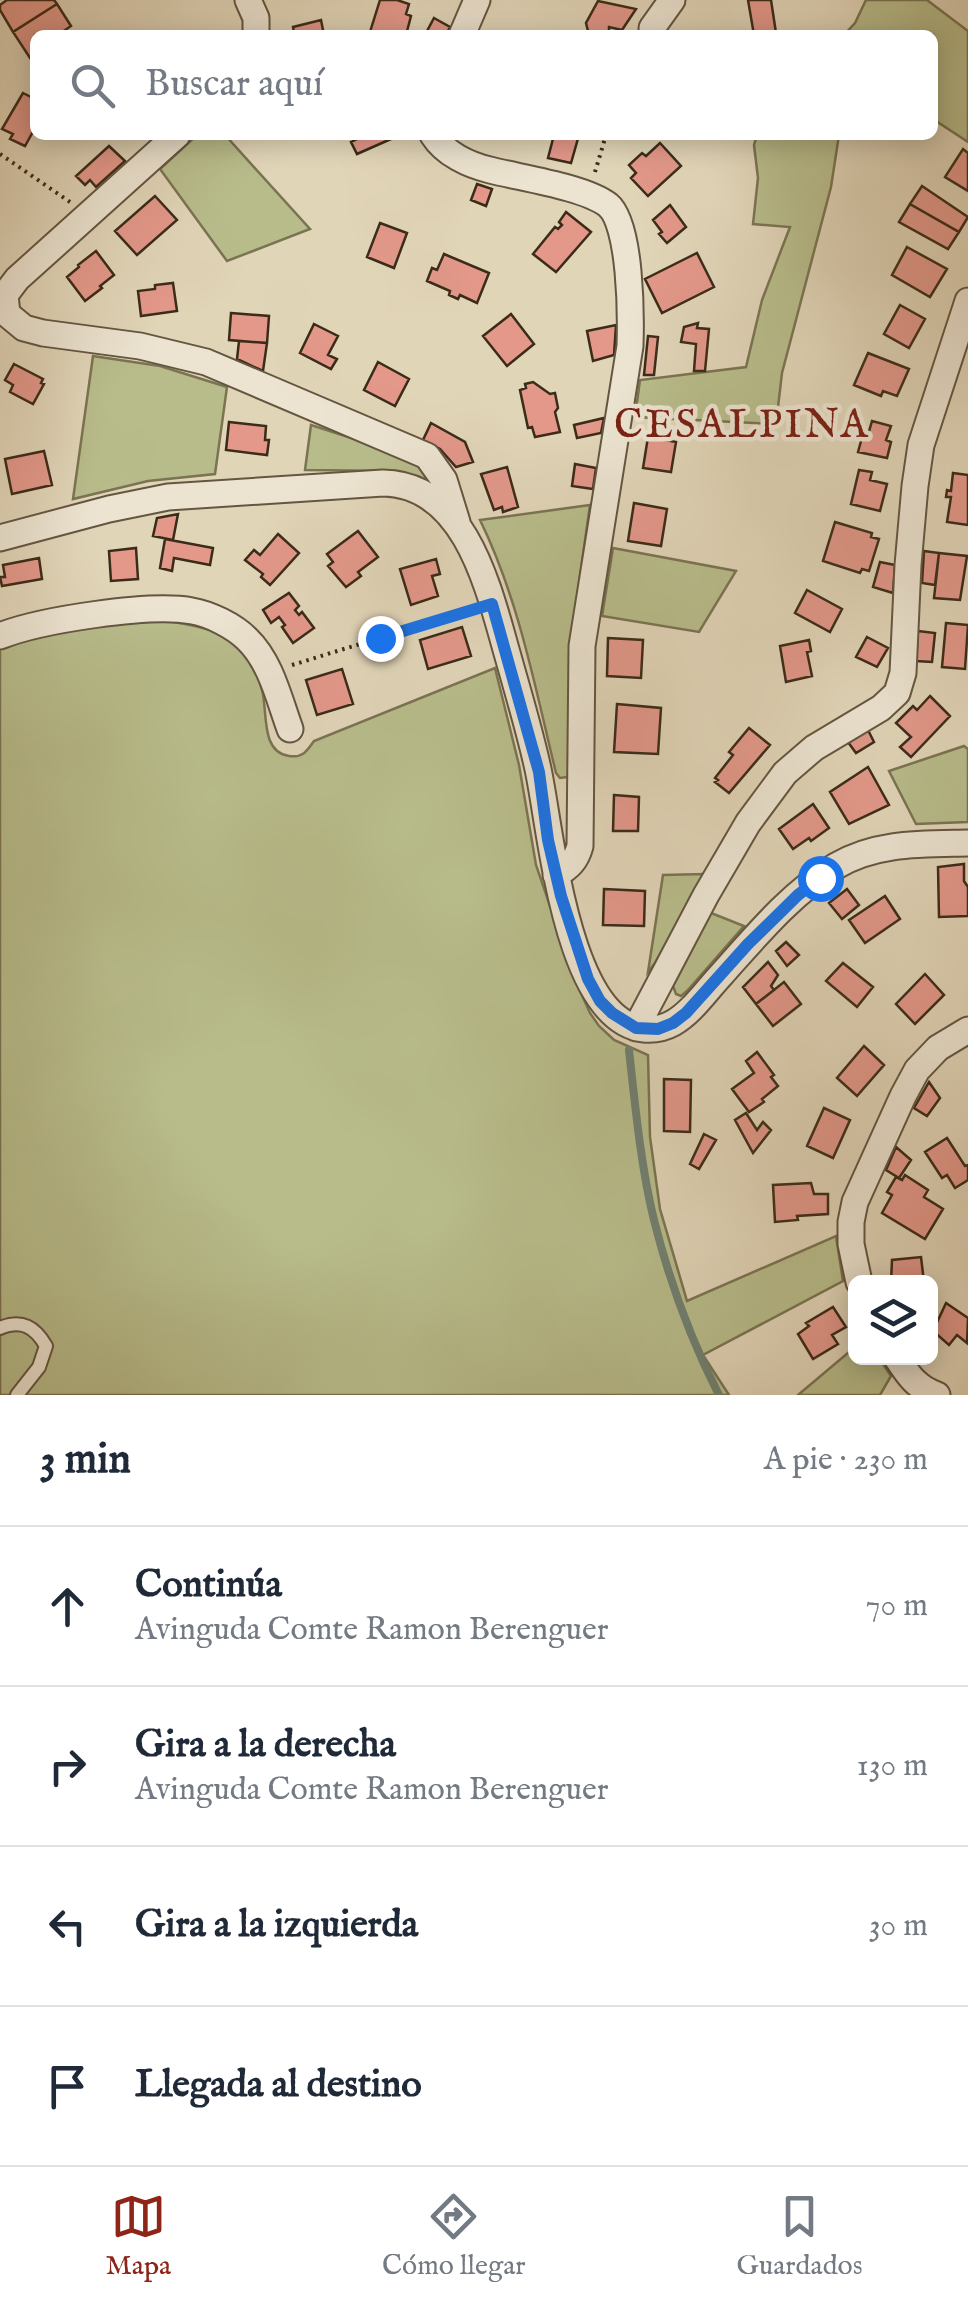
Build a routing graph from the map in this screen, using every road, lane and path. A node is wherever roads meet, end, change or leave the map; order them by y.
1 (248, 0) edge
2 (477, 0) edge
3 (672, 0) edge
4 (652, 28) dead end
5 (256, 30) edge
6 (464, 30) edge
7 (170, 140) edge
8 (436, 140) edge
9 (605, 140) edge
10 (0, 154) edge
11 (591, 186) dead end
12 (77, 207) dead end
13 (968, 301) edge
14 (458, 528) junction
15 (0, 538) edge
16 (492, 604) junction
17 (0, 636) edge
18 (269, 672) junction
19 (290, 729) dead end
20 (968, 843) edge
21 (556, 874) junction
22 (636, 1028) junction
23 (968, 1030) edge
24 (858, 1275) edge
25 (0, 1328) edge
26 (902, 1365) edge
27 (17, 1395) edge
28 (937, 1395) edge

1 - 5 street
2 - 6 street
3 - 4 street
7 - 14 street
8 - 21 street
9 - 11 path
10 - 12 path
13 - 22 street
14 - 15 street
14 - 16 street
16 - 18 path
16 - 21 street
17 - 18 street
18 - 19 street
20 - 22 street
21 - 22 street
23 - 24 street
25 - 27 lane
26 - 28 street

